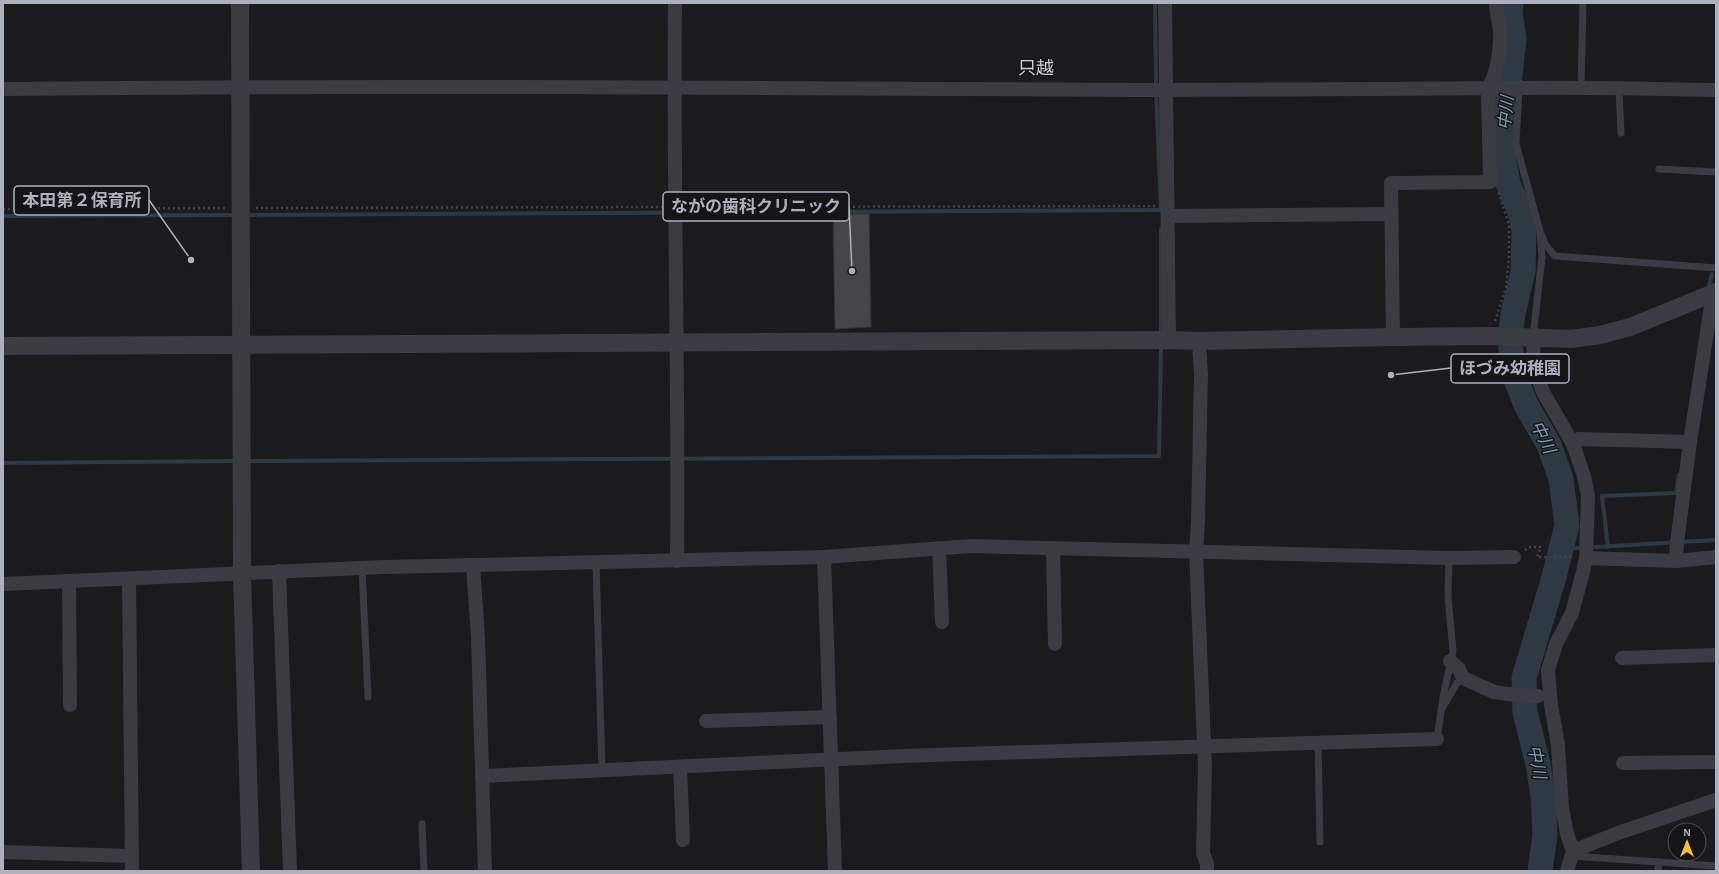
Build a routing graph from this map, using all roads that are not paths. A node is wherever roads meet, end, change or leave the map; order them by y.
1 (240, 3) edge
2 (674, 3) edge
3 (1165, 3) edge
4 (1496, 3) edge
5 (1583, 3) edge
6 (241, 87) junction
7 (674, 87) junction
8 (1519, 88) junction
9 (1581, 88) junction
10 (3, 89) edge
11 (1488, 89) junction
12 (1619, 89) junction
13 (1165, 90) junction
14 (1716, 91) edge
15 (1621, 133) dead end
16 (1659, 169) dead end
17 (1716, 172) edge
18 (1168, 211) junction
19 (1391, 214) junction
20 (1540, 232) junction
21 (1716, 268) edge
22 (1714, 292) edge
23 (1393, 337) junction
24 (1533, 337) junction
25 (1169, 340) junction
26 (1199, 341) junction
27 (676, 343) junction
28 (241, 345) junction
29 (3, 346) edge
30 (1578, 439) dead end
31 (1690, 442) junction
32 (939, 548) junction
33 (1053, 548) junction
34 (1196, 552) junction
35 (1514, 556) road end
36 (824, 557) junction
37 (1716, 557) edge
38 (1449, 558) junction
39 (1586, 558) junction
40 (677, 561) junction
41 (1676, 561) junction
42 (596, 563) junction
43 (473, 566) junction
44 (362, 568) junction
45 (279, 572) junction
46 (242, 573) junction
47 (129, 579) junction
48 (69, 581) junction
49 (3, 584) edge
50 (942, 622) dead end
51 (1055, 644) dead end
52 (1716, 655) edge
53 (1622, 658) dead end
54 (1450, 661) junction
55 (1548, 670) junction
56 (1464, 678) junction
57 (1534, 696) junction
58 (368, 697) dead end
59 (70, 705) dead end
60 (1441, 710) junction
61 (830, 716) junction
62 (706, 721) dead end
63 (1437, 739) joint
64 (1318, 743) junction
65 (1204, 747) junction
66 (832, 760) junction
67 (1559, 760) junction
68 (1716, 762) edge
69 (1623, 763) dead end
70 (680, 767) junction
71 (602, 770) junction
72 (482, 776) junction
73 (1716, 800) edge
74 (422, 824) dead end
75 (683, 840) dead end
76 (1320, 842) dead end
77 (3, 852) edge
78 (1572, 854) junction
79 (131, 856) junction
80 (1659, 862) junction
81 (1716, 866) edge
82 (132, 871) edge
83 (251, 871) edge
84 (290, 871) edge
85 (424, 871) edge
86 (485, 871) edge
87 (835, 871) edge
88 (1207, 871) edge
89 (1567, 871) edge
90 (1658, 871) edge

1 - 6 street
2 - 7 street
3 - 13 street
4 - 11 street
5 - 9 lane
6 - 7 street
6 - 10 street
6 - 28 street
7 - 13 street
7 - 27 street
8 - 9 street
8 - 11 street
8 - 20 lane
9 - 12 street
11 - 13 street
11 - 19 street
12 - 14 street
12 - 15 lane
13 - 18 street
16 - 17 lane
18 - 19 street
18 - 25 street
19 - 23 street
20 - 21 lane
20 - 24 lane
22 - 24 street
22 - 31 street
23 - 24 street
23 - 26 street
24 - 39 street
25 - 26 street
25 - 27 street
26 - 34 street
27 - 28 street
27 - 40 street
28 - 29 street
28 - 46 street
30 - 31 street
31 - 41 street
32 - 33 street
32 - 36 street
32 - 50 street
33 - 34 street
33 - 51 street
34 - 38 street
34 - 65 street
35 - 38 street
36 - 40 street
36 - 61 street
37 - 41 street
38 - 54 lane
39 - 41 street
39 - 55 street
40 - 42 street
42 - 43 street
42 - 71 lane
43 - 44 street
43 - 72 street
44 - 45 street
44 - 58 lane
45 - 46 street
45 - 84 street
46 - 47 street
46 - 83 street
47 - 48 street
47 - 79 street
48 - 49 street
48 - 59 street
52 - 53 street
54 - 56 street
54 - 60 lane
55 - 57 street
55 - 67 street
56 - 57 street
56 - 60 lane
57 - 67 street
60 - 63 lane
61 - 62 street
61 - 66 street
63 - 64 street
64 - 65 street
64 - 76 lane
65 - 66 street
65 - 88 street
66 - 70 street
66 - 87 street
67 - 78 street
68 - 69 street
70 - 71 street
70 - 75 street
71 - 72 street
72 - 86 street
73 - 78 street
74 - 85 lane
77 - 79 street
78 - 80 lane
78 - 89 street
79 - 82 street
80 - 81 lane
80 - 90 lane

